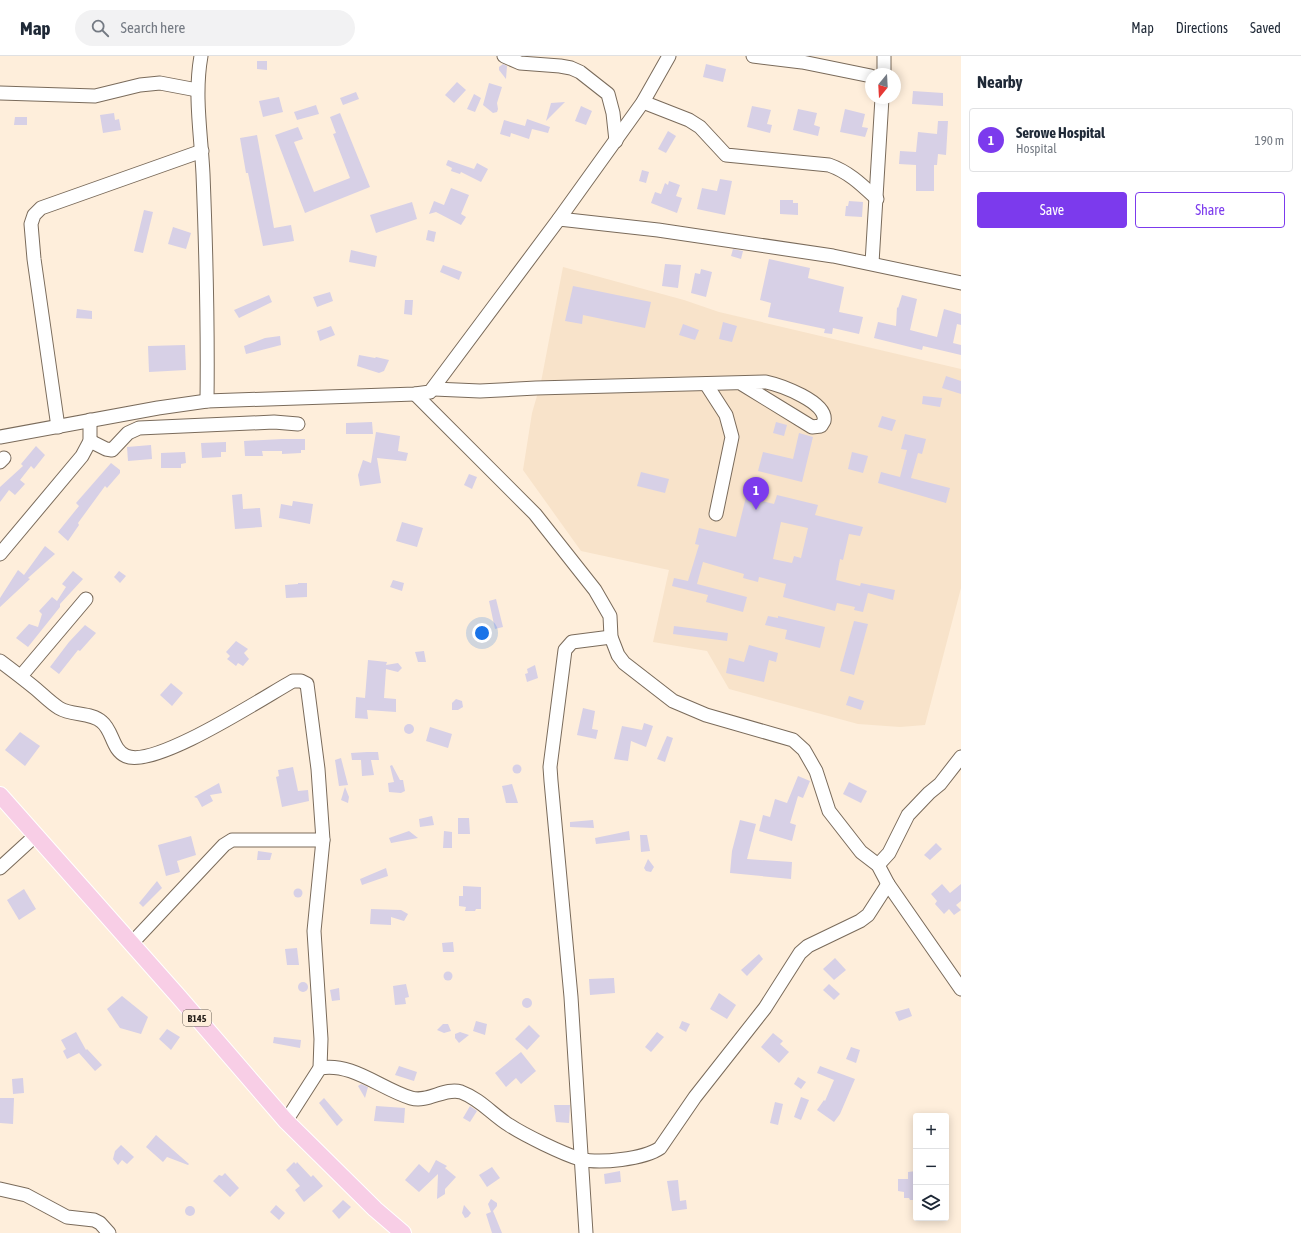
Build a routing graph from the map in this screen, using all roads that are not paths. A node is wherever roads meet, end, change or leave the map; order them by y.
1 (201, 56) edge
2 (504, 56) edge
3 (669, 56) edge
4 (753, 56) edge
5 (884, 56) edge
6 (884, 68) edge
7 (865, 75) edge
8 (197, 90) junction
9 (0, 93) edge
10 (643, 102) junction
11 (882, 104) edge
12 (616, 141) junction
13 (202, 150) junction
14 (877, 199) junction
15 (560, 220) junction
16 (872, 264) junction
17 (961, 283) edge
18 (706, 384) junction
19 (742, 384) junction
20 (434, 389) junction
21 (414, 394) junction
22 (207, 402) junction
23 (90, 420) junction
24 (298, 424) dead end
25 (58, 427) junction
26 (0, 437) edge
27 (90, 441) junction
28 (716, 514) dead end
29 (0, 554) edge
30 (86, 600) dead end
31 (611, 637) junction
32 (0, 661) edge
33 (21, 676) junction
34 (961, 758) edge
35 (0, 795) edge
36 (36, 836) junction
37 (323, 840) junction
38 (878, 865) junction
39 (0, 868) edge
40 (888, 884) junction
41 (132, 943) junction
42 (961, 989) edge
43 (320, 1068) junction
44 (286, 1121) junction
45 (581, 1159) junction
46 (0, 1189) edge
47 (109, 1233) edge
48 (403, 1233) edge
49 (586, 1233) edge

1 - 8 street
2 - 12 street
3 - 10 street
4 - 7 street
5 - 6 street
8 - 9 street
8 - 13 street
10 - 12 street
10 - 14 street
11 - 14 street
12 - 15 street
13 - 22 street
13 - 25 street
14 - 16 street
15 - 16 street
15 - 20 street
16 - 17 street
18 - 19 street
18 - 20 street
18 - 28 street
19 - 19 street
20 - 21 street
21 - 22 street
21 - 31 street
22 - 23 street
23 - 25 street
23 - 27 street
24 - 27 street
25 - 26 street
27 - 29 street
30 - 33 street
31 - 38 street
31 - 45 street
32 - 33 street
33 - 37 street
34 - 38 street
35 - 36 main road, B145
36 - 39 street
36 - 41 main road, B145
37 - 41 street
37 - 43 street
38 - 40 street
40 - 42 street
40 - 45 street
41 - 44 main road, B145
43 - 44 street
43 - 45 street
44 - 48 main road, B145
45 - 49 street
46 - 47 street

